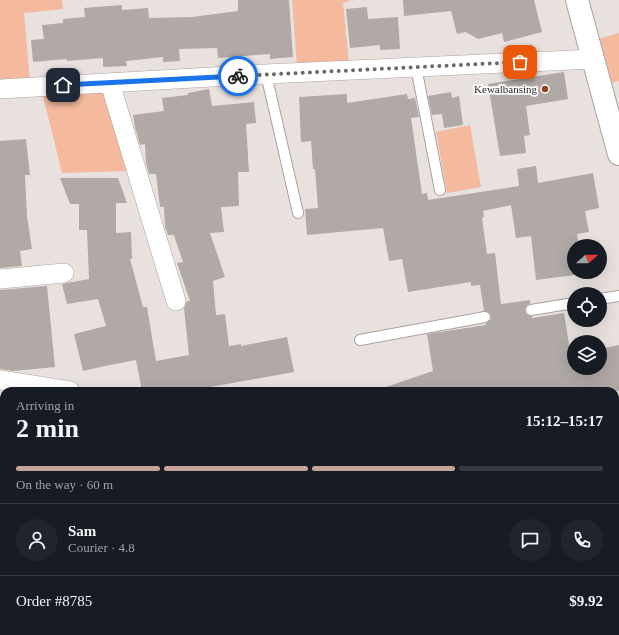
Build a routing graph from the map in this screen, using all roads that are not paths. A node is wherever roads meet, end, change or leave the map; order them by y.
1 (577, 0) edge
2 (593, 59) junction
3 (416, 67) junction
4 (266, 74) junction
5 (110, 83) junction
6 (0, 89) edge
7 (617, 143) edge
8 (440, 190) dead end
9 (298, 213) dead end
10 (64, 272) dead end
11 (0, 279) edge
12 (619, 296) edge
13 (607, 298) edge
14 (176, 302) dead end
15 (567, 304) edge
16 (531, 310) dead end
17 (485, 317) dead end
18 (360, 340) dead end
19 (0, 380) edge
20 (45, 387) edge

1 - 2 street
2 - 3 street
2 - 7 street
3 - 4 street
3 - 8 lane
4 - 5 street
4 - 9 lane
5 - 6 street
5 - 14 street
10 - 11 street
12 - 13 lane
15 - 16 lane
17 - 18 lane
19 - 20 street

